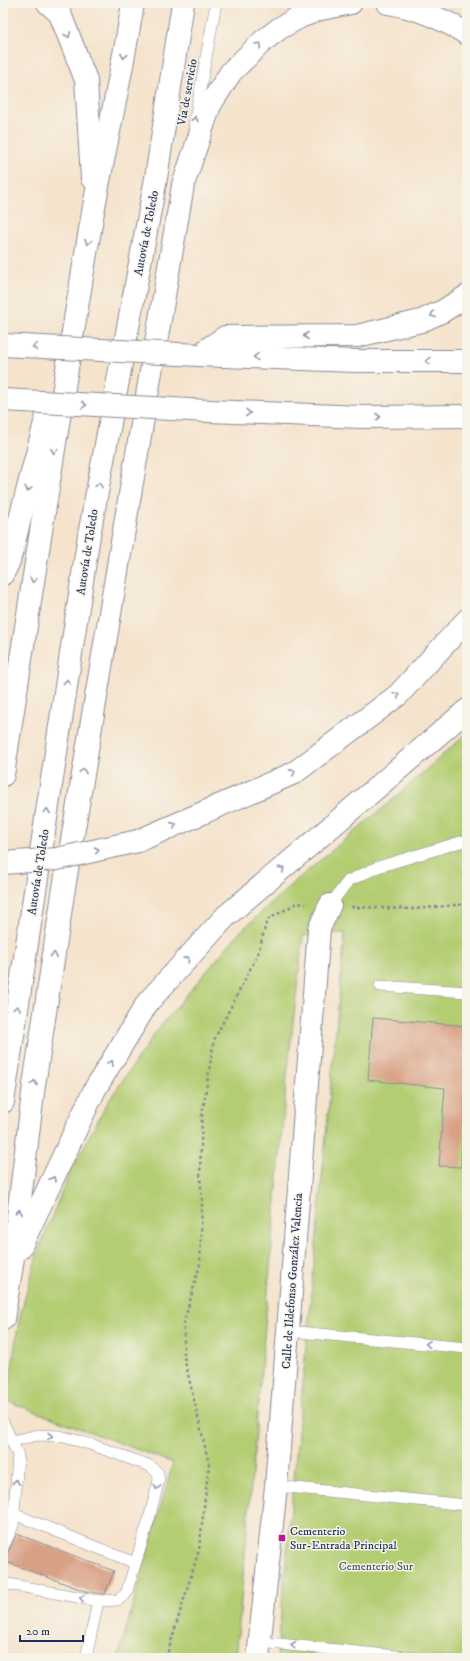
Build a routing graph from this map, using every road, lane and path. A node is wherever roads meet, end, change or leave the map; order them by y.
1 (48, 3) edge
2 (133, 3) edge
3 (183, 3) edge
4 (216, 3) edge
5 (351, 3) edge
6 (388, 3) edge
7 (467, 34) edge
8 (184, 185) junction
9 (94, 208) junction
10 (83, 275) junction
11 (467, 296) edge
12 (3, 345) edge
13 (199, 355) junction
14 (467, 361) edge
15 (3, 400) edge
16 (467, 416) edge
17 (3, 574) edge
18 (467, 620) edge
19 (467, 710) edge
20 (3, 775) edge
21 (467, 840) edge
22 (3, 863) edge
23 (467, 904) edge
24 (330, 905) junction
25 (380, 986) dead end
26 (467, 992) edge
27 (3, 1102) edge
28 (12, 1265) junction
29 (3, 1319) edge
30 (288, 1331) junction
31 (467, 1348) edge
32 (3, 1422) edge
33 (12, 1441) junction
34 (276, 1486) junction
35 (467, 1505) edge
36 (14, 1514) junction
37 (3, 1547) edge
38 (135, 1563) junction
39 (3, 1584) edge
40 (98, 1601) junction
41 (259, 1650) edge
42 (86, 1658) edge
43 (166, 1658) edge
44 (416, 1658) edge

1 -> 9 main road
2 -> 9 main road
27 -> 3 main road, Autovía de Toledo
8 -> 4 lane, Vía de servicio
8 -> 5 main road
6 - 7 main road
28 -> 8 main road
9 -> 10 main road
10 -> 17 main road
10 -> 20 main road
11 -> 13 main road
13 -> 12 main road, bridge
14 -> 13 main road
15 -> 16 main road, bridge
22 -> 18 main road, bridge
28 -> 19 main road
21 - 24 lane
23 - 24 path
24 - 30 main road, Calle de Ildefonso González Valencia
24 - 43 path
25 - 26 lane
28 - 29 main road
31 -> 30 lane
30 - 34 main road, Calle de Ildefonso González Valencia
32 - 33 lane
36 -> 33 lane
33 -> 38 lane
34 - 35 lane
34 - 41 main road, Calle de Ildefonso González Valencia
36 - 37 lane
36 - 38 lane
38 - 40 lane
40 -> 39 lane
40 - 42 lane
44 -> 41 lane

